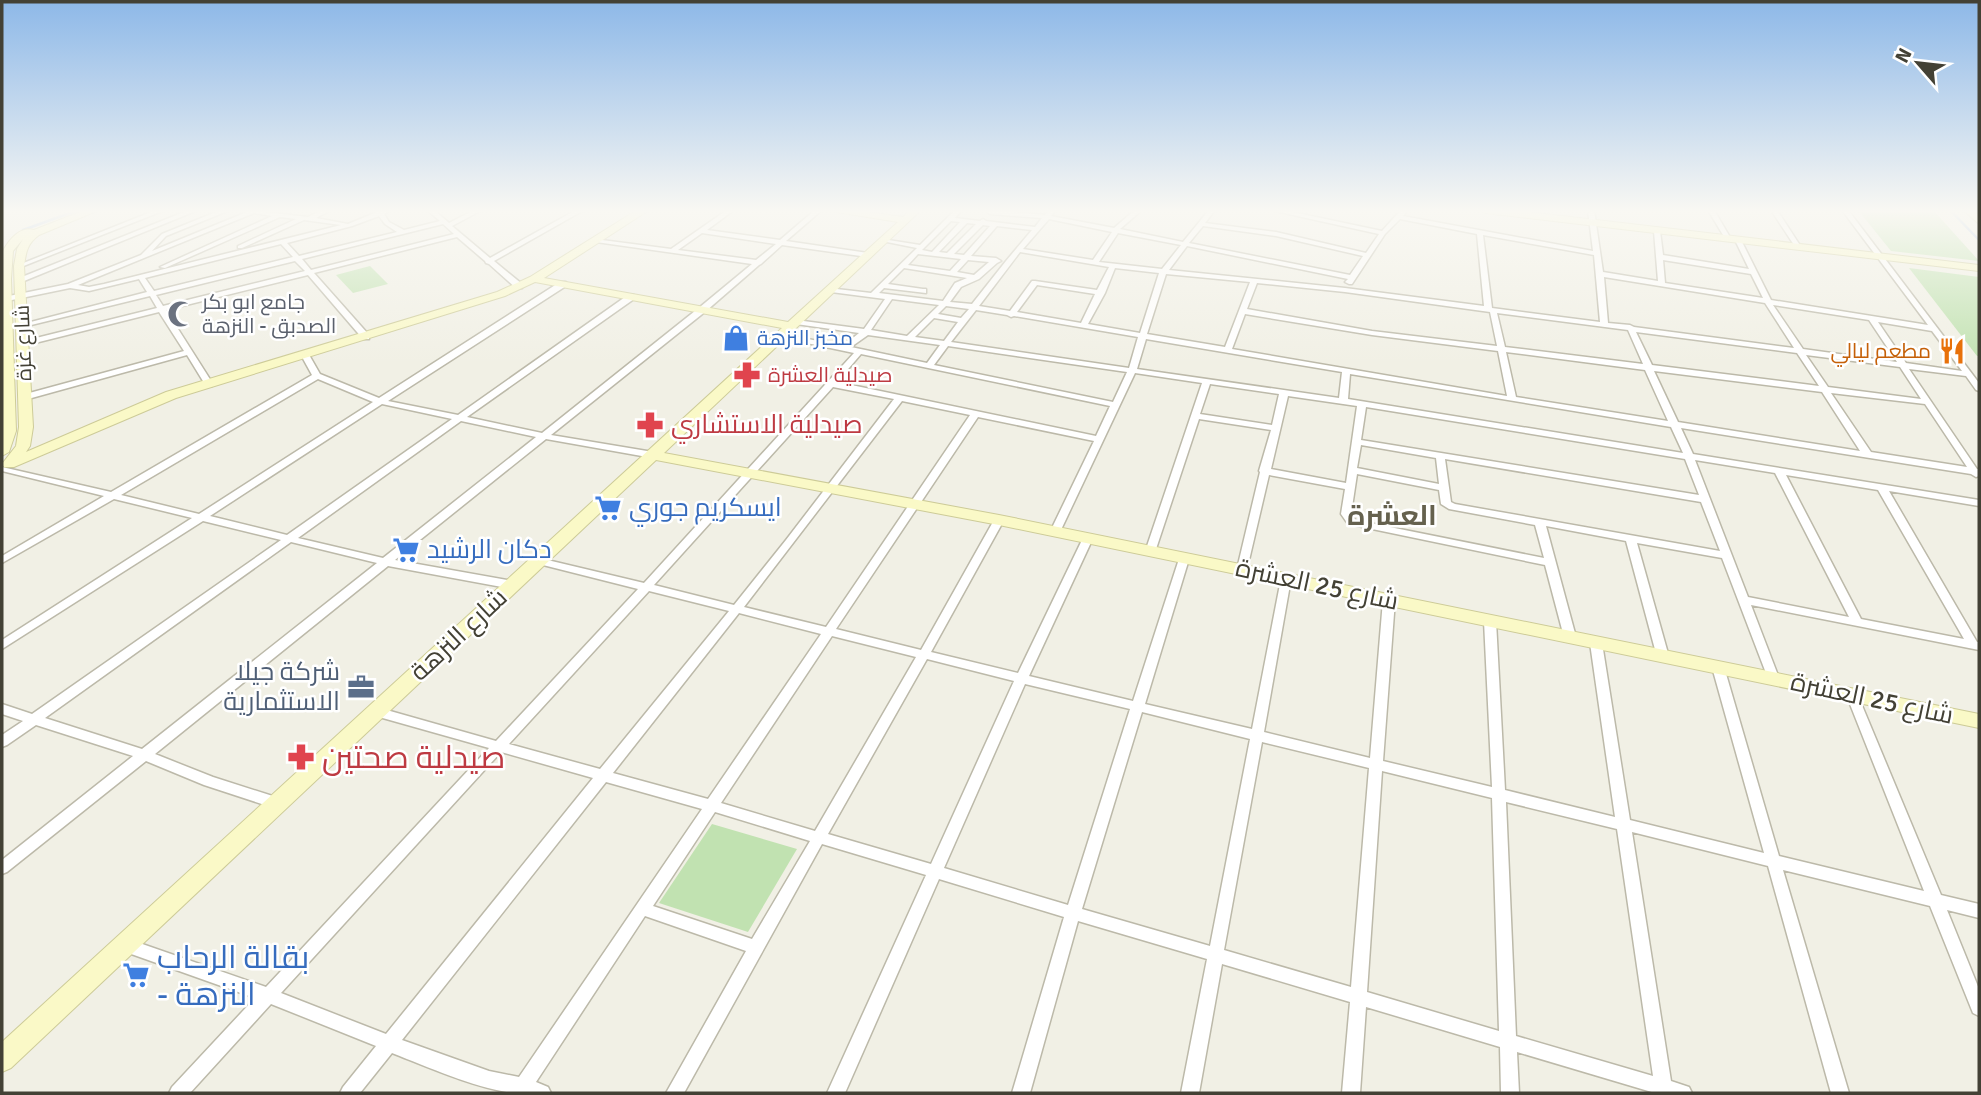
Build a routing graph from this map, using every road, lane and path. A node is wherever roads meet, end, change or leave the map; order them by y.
1 (8, 261) edge
2 (20, 261) edge
3 (32, 261) edge
4 (67, 261) edge
5 (132, 261) edge
6 (135, 261) edge
7 (175, 261) edge
8 (208, 261) edge
9 (289, 261) edge
10 (300, 261) edge
11 (356, 261) edge
12 (562, 261) edge
13 (752, 261) edge
14 (862, 261) edge
15 (907, 261) edge
16 (963, 261) edge
17 (995, 261) edge
18 (1003, 261) edge
19 (1078, 261) edge
20 (1096, 261) edge
21 (1172, 261) edge
22 (1266, 261) edge
23 (1363, 261) edge
24 (1484, 261) edge
25 (1599, 261) edge
26 (1660, 261) edge
27 (1686, 261) edge
28 (1747, 261) edge
29 (1885, 261) edge
30 (1923, 261) edge
31 (488, 262) edge
32 (759, 262) joint
33 (1008, 262) joint
34 (128, 264) junction
35 (1094, 264) junction
36 (19, 266) junction
37 (902, 266) junction
38 (1113, 266) junction
39 (1979, 268) edge
40 (939, 272) junction
41 (1163, 272) junction
42 (1754, 272) junction
43 (310, 273) junction
44 (952, 274) junction
45 (1600, 274) junction
46 (141, 277) junction
47 (976, 277) junction
48 (1351, 277) junction
49 (21, 279) junction
50 (534, 279) junction
51 (1254, 281) junction
52 (563, 284) junction
53 (1662, 284) junction
54 (928, 285) junction
55 (70, 286) junction
56 (519, 286) junction
57 (883, 286) junction
58 (831, 290) junction
59 (1345, 290) junction
60 (1101, 293) junction
61 (152, 294) junction
62 (873, 295) junction
63 (22, 296) junction
64 (631, 297) junction
65 (890, 297) junction
66 (7, 299) junction
67 (916, 299) junction
68 (1768, 302) junction
69 (946, 303) junction
70 (974, 307) junction
71 (703, 309) junction
72 (1490, 309) junction
73 (162, 310) junction
74 (1243, 311) junction
75 (933, 315) junction
76 (1011, 315) junction
77 (1872, 319) junction
78 (963, 321) junction
79 (1604, 324) junction
80 (23, 325) junction
81 (1083, 326) junction
82 (1630, 327) junction
83 (790, 328) junction
84 (1936, 329) junction
85 (864, 333) junction
86 (1144, 335) junction
87 (366, 337) junction
88 (909, 338) junction
89 (947, 342) junction
90 (23, 344) junction
91 (844, 349) junction
92 (1228, 349) junction
93 (1500, 349) junction
94 (1798, 350) junction
95 (189, 352) junction
96 (859, 352) junction
97 (305, 355) junction
98 (1900, 364) junction
99 (928, 367) junction
100 (1648, 368) junction
101 (1132, 370) junction
102 (1346, 372) junction
103 (1968, 374) junction
104 (317, 376) junction
105 (1207, 381) junction
106 (209, 384) junction
107 (833, 384) junction
108 (1824, 388) junction
109 (1979, 388) edge
110 (1284, 393) junction
111 (25, 397) junction
112 (899, 399) junction
113 (1512, 399) junction
114 (378, 401) junction
115 (1343, 401) junction
116 (1926, 402) junction
117 (1362, 404) junction
118 (1116, 405) junction
119 (975, 414) junction
120 (1196, 416) junction
121 (461, 418) junction
122 (1676, 425) junction
123 (1275, 428) junction
124 (544, 436) junction
125 (1099, 439) junction
126 (1357, 442) junction
127 (2, 452) edge
128 (1867, 454) junction
129 (653, 455) junction
130 (1440, 455) junction
131 (1689, 456) junction
132 (5, 468) edge
133 (1352, 470) junction
134 (753, 471) junction
135 (1264, 471) junction
136 (1779, 471) junction
137 (1978, 474) edge
138 (831, 487) junction
139 (1349, 487) junction
140 (1442, 488) junction
141 (1882, 488) junction
142 (113, 494) junction
143 (1703, 499) junction
144 (1979, 503) edge
145 (915, 504) junction
146 (201, 516) junction
147 (999, 520) junction
148 (1540, 524) junction
149 (1055, 531) junction
150 (291, 537) junction
151 (1088, 538) junction
152 (1631, 540) junction
153 (1150, 552) junction
154 (1726, 555) junction
155 (1184, 559) junction
156 (2, 560) edge
157 (539, 561) junction
158 (385, 562) junction
159 (1549, 562) junction
160 (1242, 569) junction
161 (1286, 579) junction
162 (513, 584) junction
163 (646, 587) junction
164 (1389, 600) junction
165 (1743, 600) junction
166 (736, 609) junction
167 (1490, 621) junction
168 (1857, 622) junction
169 (828, 632) junction
170 (1570, 637) junction
171 (1596, 643) junction
172 (2, 645) edge
173 (1976, 645) edge
174 (923, 656) junction
175 (1663, 657) junction
176 (1718, 667) junction
177 (1021, 678) junction
178 (1773, 678) junction
179 (1852, 694) junction
180 (1139, 708) junction
181 (2, 709) edge
182 (376, 712) junction
183 (33, 720) junction
184 (1979, 721) edge
185 (1257, 737) junction
186 (2, 742) edge
187 (499, 747) junction
188 (145, 755) junction
189 (1375, 766) junction
190 (604, 776) junction
191 (1499, 796) junction
192 (277, 803) junction
193 (712, 806) junction
194 (1625, 825) junction
195 (819, 837) junction
196 (1773, 861) junction
197 (2, 868) edge
198 (935, 872) junction
199 (1936, 901) junction
200 (643, 909) junction
201 (1979, 911) edge
202 (1073, 912) junction
203 (125, 945) junction
204 (754, 947) junction
205 (1214, 953) junction
206 (270, 996) junction
207 (1357, 996) junction
208 (1979, 1008) edge
209 (1507, 1040) junction
210 (389, 1044) junction
211 (2, 1059) edge
212 (521, 1089) edge
213 (1663, 1090) edge
214 (178, 1093) edge
215 (349, 1093) edge
216 (542, 1093) edge
217 (675, 1093) edge
218 (836, 1093) edge
219 (1021, 1093) edge
220 (1190, 1093) edge
221 (1351, 1093) edge
222 (1510, 1093) edge
223 (1683, 1093) edge
224 (1840, 1093) edge

1 - 66 street, شارع غزة
2 - 36 street, شارع غزة
3 - 36 street
4 - 49 street
5 - 34 street
6 - 34 street
7 - 46 street
8 - 46 street
9 - 61 street
10 - 43 street
11 - 43 street
12 - 50 street
13 - 32 street
14 - 58 street, شارع النزهة
15 - 37 street
16 - 44 street
17 - 47 street
18 - 33 street
19 - 35 street
20 - 35 street
21 - 41 street
22 - 48 street
23 - 48 street
24 - 72 street
25 - 45 street
26 - 53 street
27 - 42 street
28 - 42 street
29 - 84 street
30 - 39 street
31 - 56 street
32 - 71 street
33 - 70 street
34 - 55 street
35 - 38 street
36 - 49 street, شارع غزة
37 - 40 street
37 - 57 street
38 - 41 street
38 - 60 street
40 - 44 street
40 - 54 street
41 - 51 street
41 - 86 street
42 - 68 street
43 - 73 street
43 - 87 street
44 - 47 street
45 - 53 street
45 - 79 street
46 - 55 street
46 - 61 street
47 - 69 street
48 - 59 street
49 - 63 street, شارع غزة
50 - 52 street
50 - 56 street
51 - 59 street
51 - 74 street
52 - 64 street
52 - 114 street
53 - 68 street
54 - 57 street
54 - 67 street
55 - 63 street
56 - 87 street
57 - 62 street
58 - 62 street
58 - 83 street, شارع النزهة
59 - 72 street
60 - 76 street
60 - 81 street
61 - 73 street
61 - 80 street
62 - 65 street
63 - 66 street
63 - 80 street, شارع غزة
64 - 71 street
64 - 121 street
65 - 67 street
65 - 85 street
66 - 127 street, شارع غزة
67 - 69 street
68 - 77 street
68 - 94 street
69 - 70 street
69 - 75 street
70 - 76 street
70 - 78 street
71 - 83 street
71 - 124 street
72 - 79 street
72 - 93 street
73 - 90 street
73 - 95 street
74 - 92 street
74 - 93 street
75 - 78 street
75 - 88 street
76 - 81 street
77 - 84 street
77 - 98 street
78 - 89 street
79 - 82 street
80 - 90 street, شارع غزة
81 - 86 street
82 - 94 street
82 - 100 street
83 - 85 street
83 - 91 street
83 - 129 street, شارع النزهة
84 - 103 street
85 - 88 street
85 - 91 street
86 - 92 street
86 - 101 street
87 - 97 street
88 - 89 street
89 - 99 street
89 - 101 street
90 - 111 street, شارع غزة
91 - 96 street
92 - 102 street
93 - 100 street
93 - 113 street
94 - 98 street
94 - 108 street
95 - 106 street
95 - 111 street
96 - 99 street
96 - 107 street
97 - 104 street
97 - 106 street
98 - 103 street
98 - 116 street
99 - 118 street
100 - 108 street
100 - 122 street
101 - 105 street
101 - 118 street
102 - 113 street
102 - 115 street
103 - 109 street
104 - 114 street
104 - 142 street
105 - 110 street
105 - 120 street
106 - 132 street
107 - 112 street
107 - 134 street
108 - 116 street
108 - 128 street
110 - 115 street
110 - 123 street
111 - 132 street, شارع غزة
112 - 119 street
112 - 138 street
113 - 122 street
114 - 121 street
114 - 146 street
115 - 117 street
116 - 137 street
117 - 126 street
117 - 131 street
118 - 125 street
119 - 125 street
119 - 145 street
120 - 123 street
120 - 153 street
121 - 124 street
121 - 150 street
122 - 128 street
122 - 131 street
123 - 135 street
124 - 129 street
124 - 158 street
125 - 149 street
126 - 130 street
126 - 133 street
128 - 137 street
129 - 134 street, شارع 25 العشرة
129 - 157 street, شارع النزهة
130 - 140 street
130 - 143 street
131 - 136 street
131 - 143 street
132 - 142 street
133 - 139 street
133 - 140 street
134 - 138 street, شارع 25 العشرة
134 - 163 street
135 - 139 street
135 - 160 street
136 - 141 street
136 - 168 street
138 - 145 street, شارع 25 العشرة
138 - 166 street
139 - 159 street
140 - 148 street
141 - 144 street
141 - 173 street
142 - 146 street
142 - 156 street
143 - 154 street
145 - 147 street, شارع 25 العشرة
145 - 169 street
146 - 150 street
146 - 172 street
147 - 149 street, شارع 25 العشرة
147 - 174 street
148 - 152 street
148 - 159 street
149 - 151 street, شارع 25 العشرة
150 - 158 street
150 - 183 street
151 - 153 street, شارع 25 العشرة
151 - 177 street
152 - 154 street
152 - 175 street
153 - 155 street, شارع 25 العشرة
154 - 165 street
155 - 160 street, شارع 25 العشرة
155 - 180 street
157 - 162 street, شارع النزهة
157 - 163 street
158 - 162 street
158 - 188 street
159 - 170 street
160 - 161 street, شارع 25 العشرة
161 - 164 street, شارع 25 العشرة
161 - 185 street
162 - 182 street, شارع النزهة
163 - 166 street
163 - 187 street
164 - 167 street, شارع 25 العشرة
164 - 189 street
165 - 168 street
165 - 178 street
166 - 169 street
166 - 190 street
167 - 170 street, شارع 25 العشرة
167 - 191 street
168 - 173 street
169 - 174 street
169 - 193 street
170 - 171 street, شارع 25 العشرة
171 - 175 street, شارع 25 العشرة
171 - 194 street
174 - 177 street
174 - 195 street
175 - 176 street, شارع 25 العشرة
176 - 178 street, شارع 25 العشرة
176 - 196 street
177 - 180 street
177 - 198 street
178 - 179 street, شارع 25 العشرة
179 - 184 street, شارع 25 العشرة
179 - 199 street
180 - 185 street
180 - 202 street
181 - 183 street
182 - 187 street
182 - 192 street, شارع النزهة
183 - 186 street
183 - 188 street
185 - 189 street
185 - 205 street
187 - 190 street
187 - 206 street
188 - 192 street
188 - 197 street
189 - 191 street
189 - 207 street
190 - 193 street
190 - 210 street
191 - 194 street
191 - 209 street
192 - 203 street, شارع النزهة
193 - 195 street
193 - 200 street
194 - 196 street
194 - 213 street
195 - 198 street
195 - 204 street
196 - 199 street
196 - 224 street
198 - 202 street
198 - 218 street
199 - 201 street
199 - 208 street
200 - 204 street
200 - 212 street
202 - 205 street
202 - 219 street
203 - 206 street
203 - 211 street, شارع النزهة
204 - 217 street
205 - 207 street
205 - 220 street
206 - 210 street
206 - 214 street
207 - 209 street
207 - 221 street
209 - 213 street
209 - 222 street
210 - 212 street
210 - 215 street
212 - 216 street
213 - 223 street

